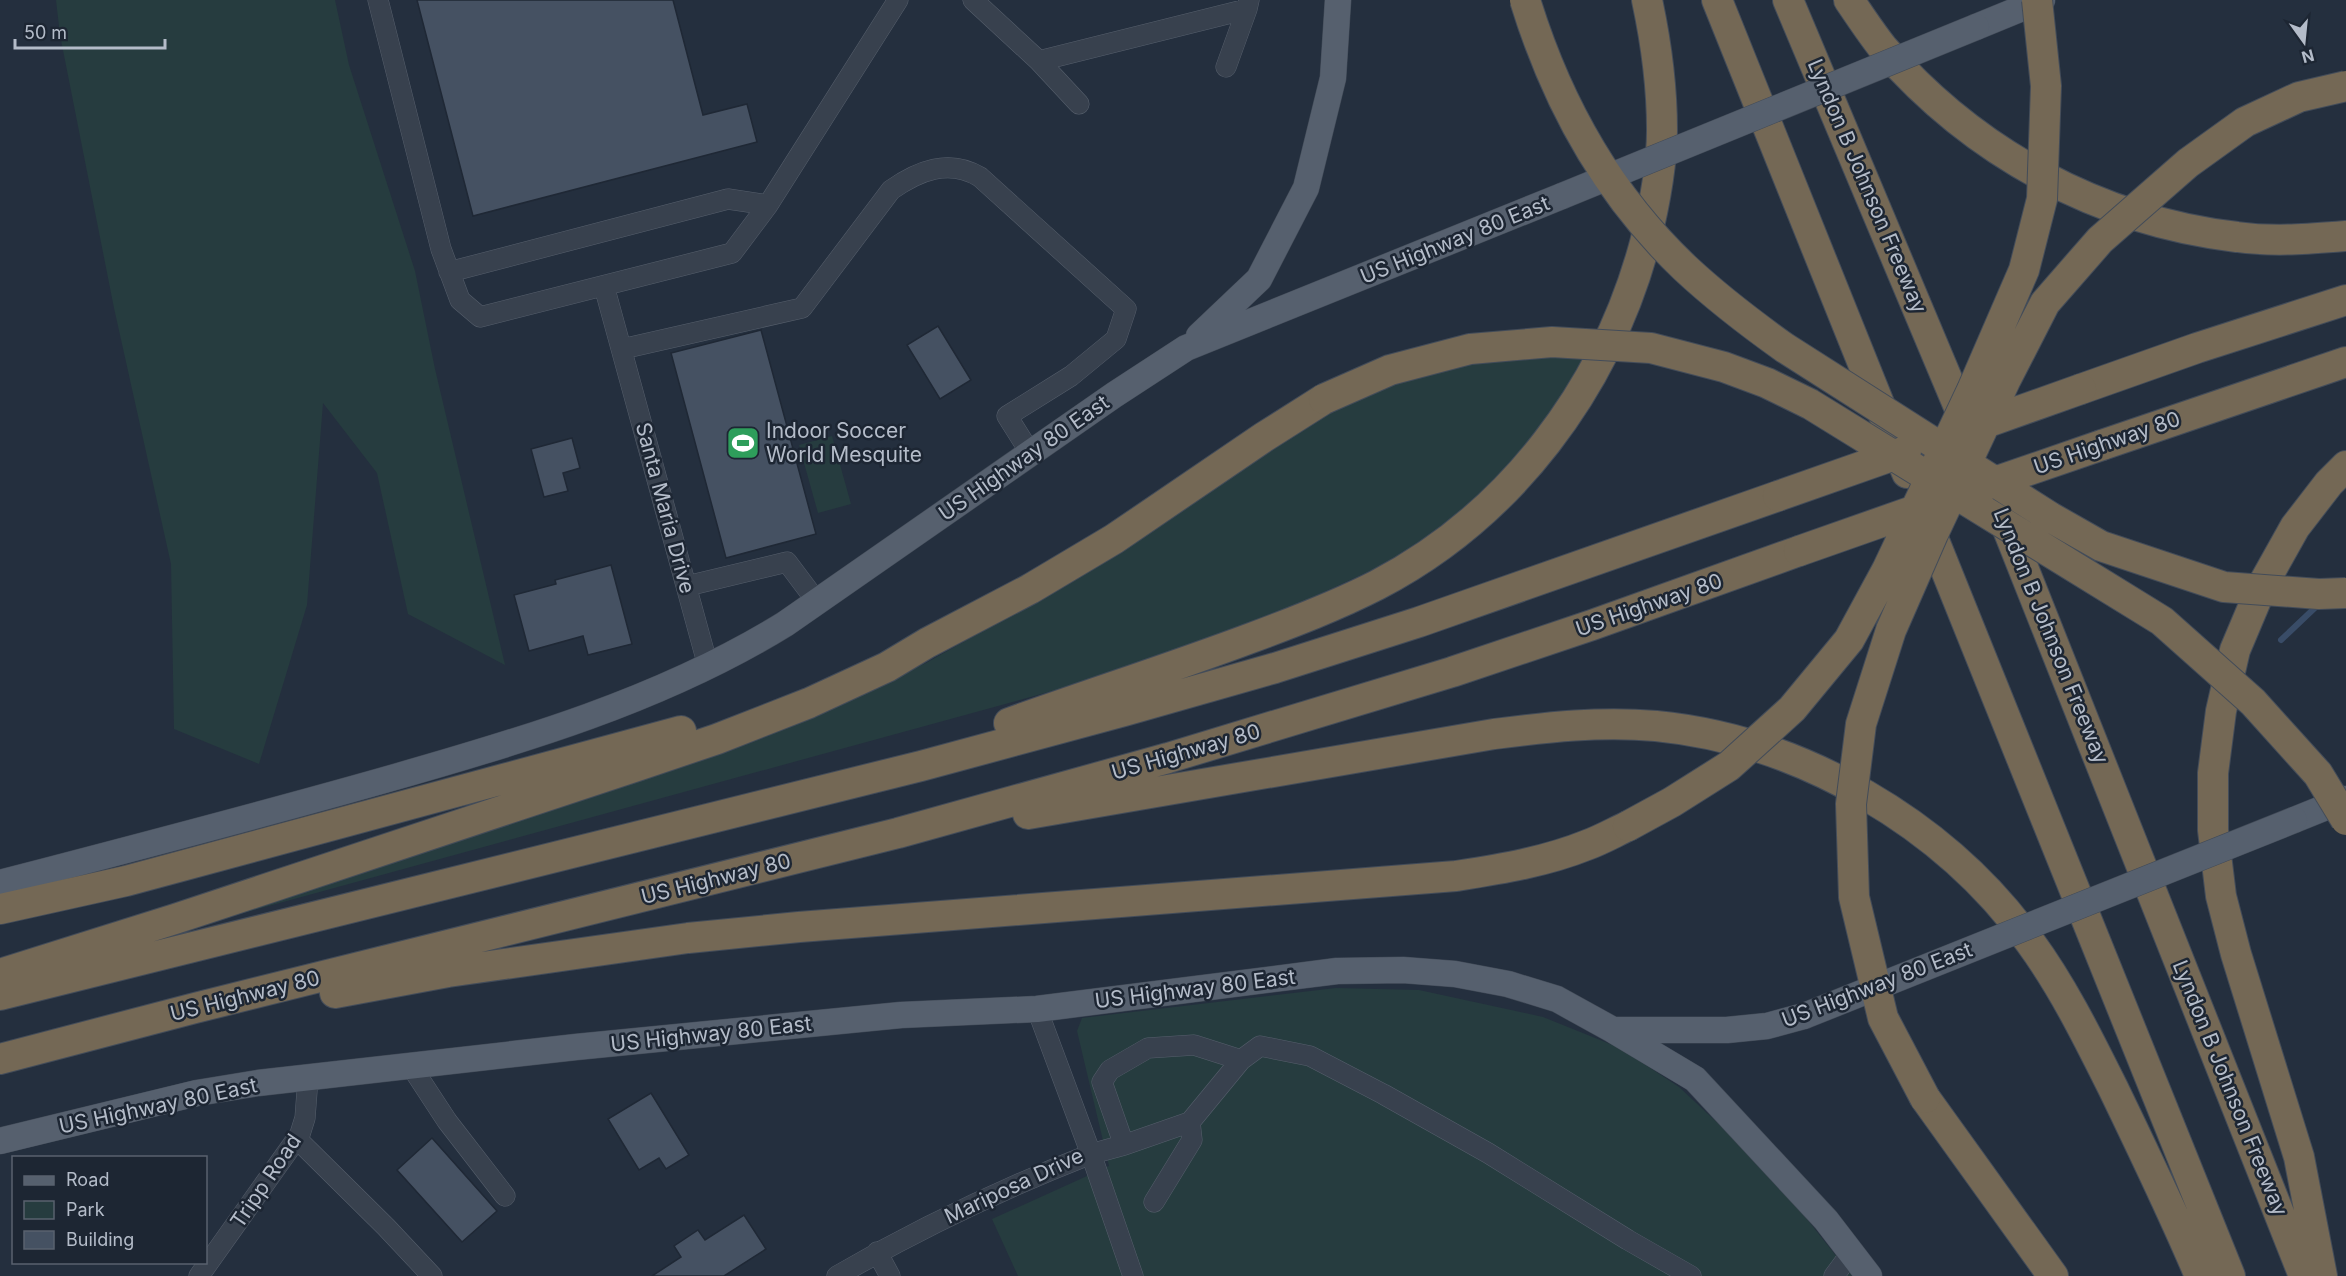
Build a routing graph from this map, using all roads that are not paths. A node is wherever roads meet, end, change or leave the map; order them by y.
1 (378, 0) edge
2 (898, 0) edge
3 (973, 0) edge
4 (1338, 0) edge
5 (1525, 0) edge
6 (1647, 0) edge
7 (1717, 0) edge
8 (1788, 0) edge
9 (1849, 0) edge
10 (2037, 0) edge
11 (2042, 0) edge
12 (1248, 5) edge
13 (1039, 61) junction
14 (1226, 67) dead end
15 (2346, 86) edge
16 (1079, 104) dead end
17 (768, 205) junction
18 (2346, 236) edge
19 (449, 272) junction
20 (604, 286) junction
21 (2346, 300) edge
22 (1186, 348) junction
23 (621, 350) junction
24 (2346, 362) edge
25 (1031, 454) junction
26 (2346, 466) edge
27 (687, 586) junction
28 (2346, 593) edge
29 (817, 602) junction
30 (927, 643) junction
31 (708, 666) junction
32 (921, 766) junction
33 (2346, 799) edge
34 (2346, 820) edge
35 (898, 833) junction
36 (0, 883) edge
37 (0, 909) edge
38 (0, 974) edge
39 (0, 995) edge
40 (195, 1008) junction
41 (1037, 1009) junction
42 (1613, 1030) junction
43 (0, 1059) edge
44 (1241, 1060) junction
45 (411, 1066) junction
46 (308, 1078) junction
47 (1190, 1122) junction
48 (297, 1139) junction
49 (0, 1141) edge
50 (1124, 1145) junction
51 (1091, 1154) junction
52 (505, 1196) dead end
53 (1154, 1202) dead end
54 (877, 1252) junction
55 (1851, 1253) junction
56 (200, 1276) edge
57 (432, 1276) edge
58 (837, 1276) edge
59 (890, 1276) edge
60 (1132, 1276) edge
61 (1691, 1276) edge
62 (1834, 1276) edge
63 (1869, 1276) edge
64 (2054, 1276) edge
65 (2200, 1276) edge
66 (2230, 1276) edge
67 (2304, 1276) edge
68 (2322, 1276) edge

1 - 19 street
2 - 17 street
3 - 13 street
4 - 22 main road
5 - 28 highway, bridge
6 - 32 highway
7 - 66 highway
8 - 67 highway, Lyndon B Johnson Freeway
9 - 18 highway
10 - 40 highway, bridge
11 - 22 main road, US Highway 80 East, bridge
12 - 13 street
12 - 14 street
13 - 16 street
15 - 64 highway, bridge
17 - 19 street
17 - 20 street
19 - 20 street
20 - 23 street, Santa Maria Drive
21 - 32 highway, bridge
22 - 25 main road, US Highway 80 East
23 - 25 street
23 - 27 street, Santa Maria Drive
24 - 35 highway, US Highway 80, bridge
25 - 29 main road, US Highway 80 East
26 - 68 highway
27 - 29 street
27 - 31 street, Santa Maria Drive
29 - 31 main road, US Highway 80 East
30 - 34 highway, bridge
30 - 37 highway
30 - 38 highway
31 - 36 main road, US Highway 80 East
32 - 39 highway
33 - 42 main road, US Highway 80 East, bridge
35 - 40 highway, US Highway 80
35 - 65 highway
40 - 43 highway, US Highway 80
41 - 42 main road, US Highway 80 East
41 - 45 main road, US Highway 80 East
41 - 51 street, Mariposa Drive
42 - 55 main road
44 - 47 street
44 - 50 street
44 - 61 street
45 - 46 main road, US Highway 80 East
45 - 52 street
46 - 48 street, Tripp Road
46 - 49 main road, US Highway 80 East
47 - 50 street
47 - 53 street
48 - 56 street, Tripp Road
48 - 57 street
50 - 51 street
51 - 54 street, Mariposa Drive
51 - 60 street
54 - 58 street, Mariposa Drive
54 - 59 street
55 - 62 street
55 - 63 main road

